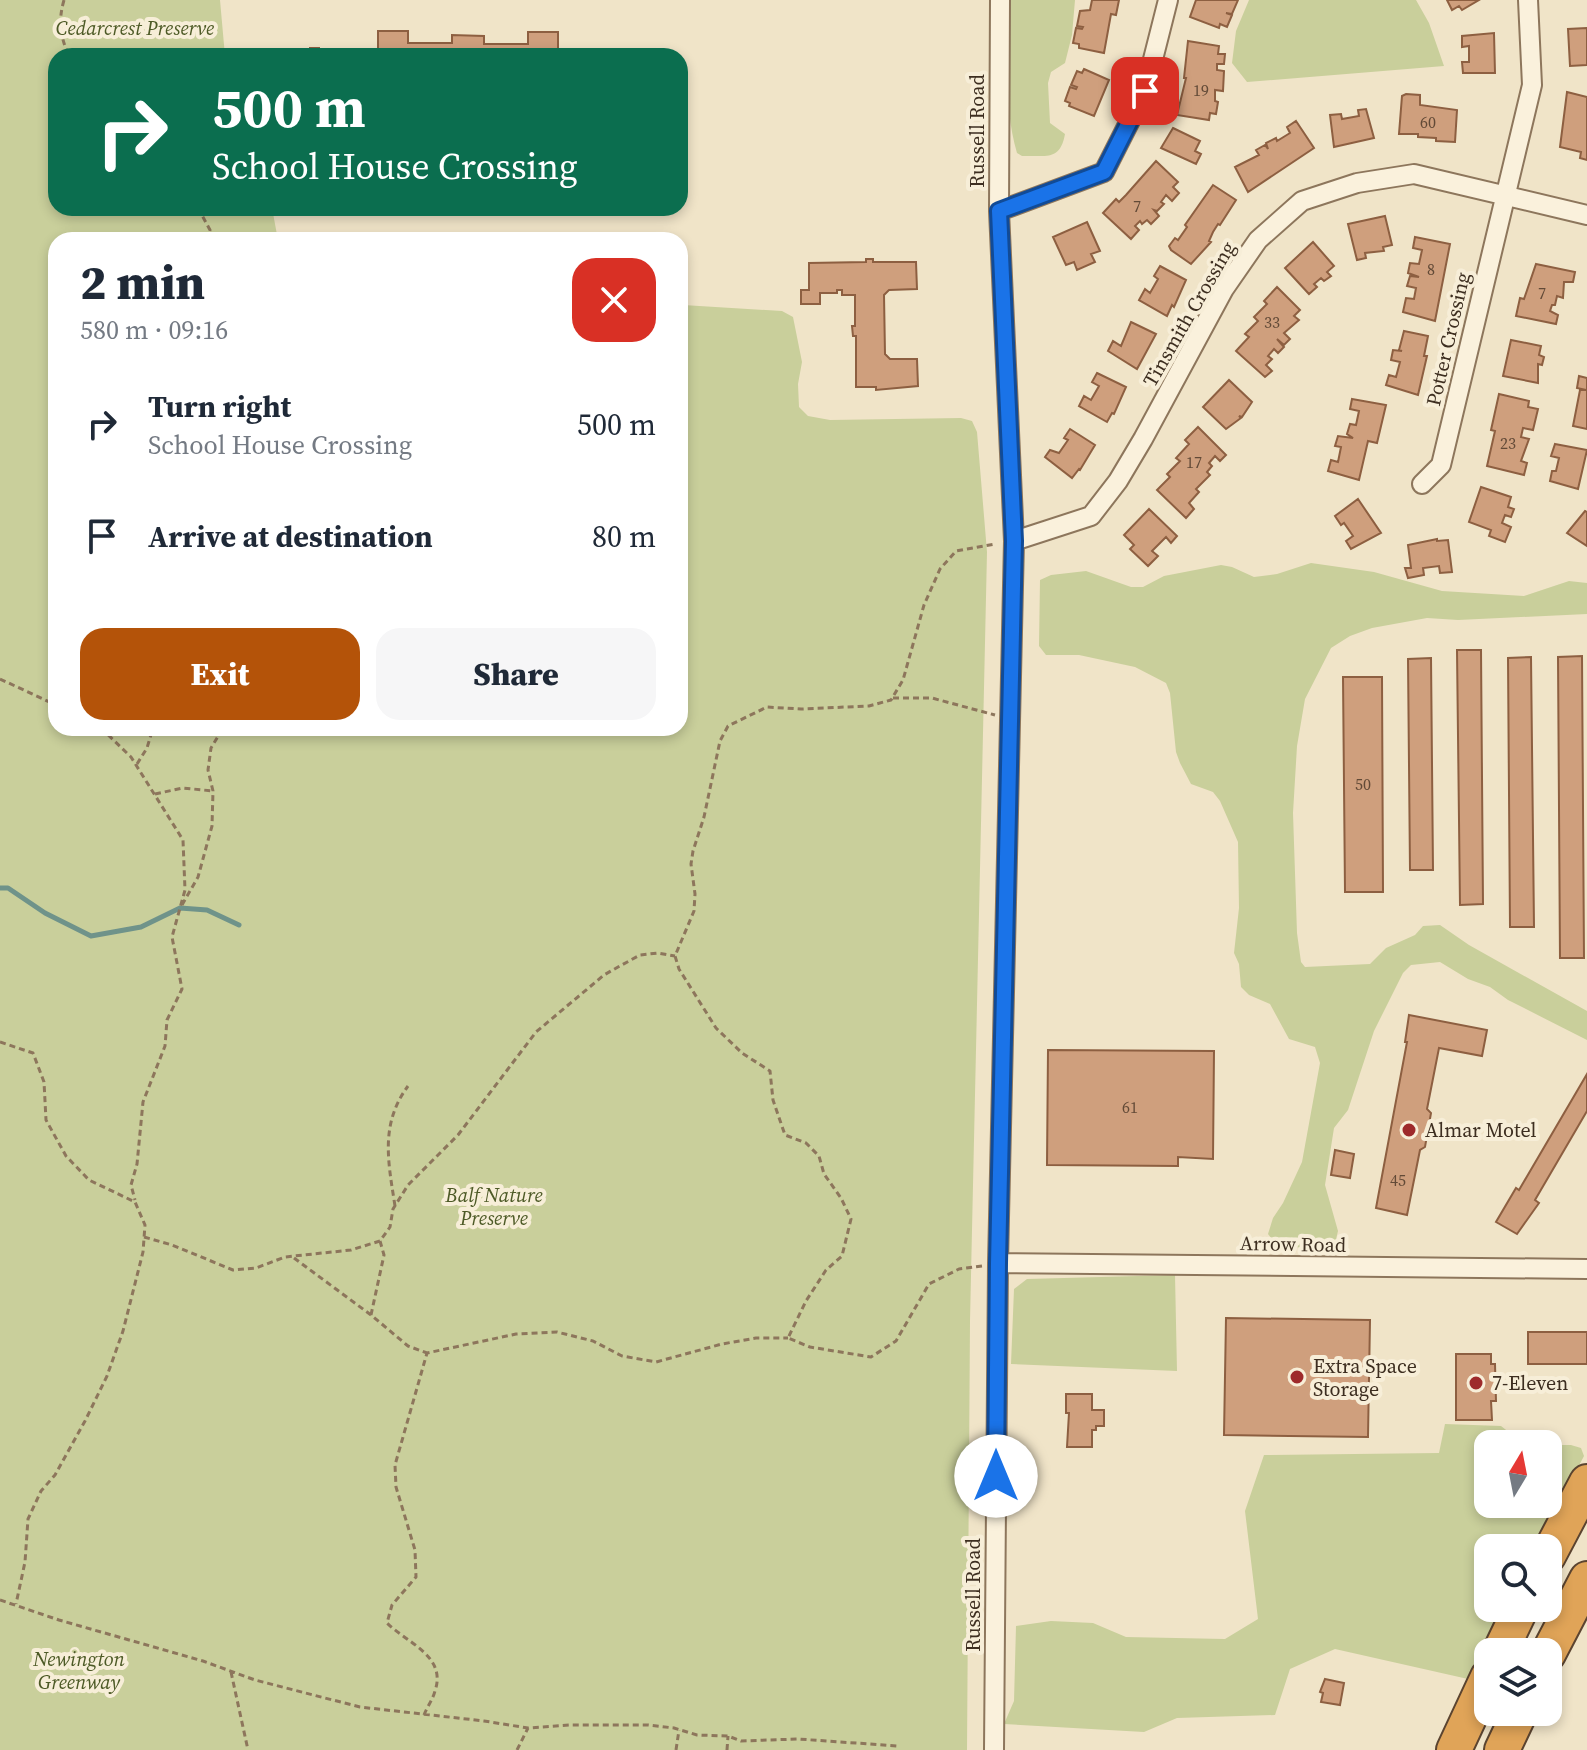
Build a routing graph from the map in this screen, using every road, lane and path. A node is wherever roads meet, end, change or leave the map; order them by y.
1 (64, 0) edge
2 (1000, 0) edge
3 (1168, 0) edge
4 (1528, 0) edge
5 (66, 48) edge
6 (1504, 197) junction
7 (999, 211) junction
8 (1587, 215) edge
9 (1422, 484) dead end
10 (1014, 541) junction
11 (0, 679) edge
12 (893, 698) junction
13 (48, 701) edge
14 (1010, 720) junction
15 (109, 736) edge
16 (151, 736) edge
17 (218, 736) edge
18 (136, 765) junction
19 (213, 791) junction
20 (155, 794) junction
21 (180, 908) junction
22 (675, 956) junction
23 (0, 1042) edge
24 (408, 1086) dead end
25 (135, 1202) junction
26 (395, 1206) junction
27 (144, 1237) junction
28 (380, 1241) junction
29 (292, 1256) junction
30 (998, 1263) junction
31 (1587, 1269) edge
32 (371, 1315) junction
33 (788, 1338) junction
34 (427, 1353) junction
35 (1587, 1482) edge
36 (1560, 1534) edge
37 (1587, 1579) edge
38 (0, 1600) edge
39 (16, 1604) junction
40 (1556, 1638) edge
41 (231, 1671) junction
42 (1474, 1707) edge
43 (424, 1715) junction
44 (1513, 1726) edge
45 (528, 1728) junction
46 (679, 1730) junction
47 (728, 1736) junction
48 (898, 1746) dead end
49 (248, 1750) edge
50 (517, 1750) edge
51 (676, 1750) edge
52 (727, 1750) edge
53 (994, 1750) edge
54 (1454, 1750) edge
55 (1502, 1750) edge

1 - 5 path
2 - 7 street, Russell Road
3 - 7 street
4 - 6 street, Potter Crossing
6 - 8 street, Tinsmith Crossing
6 - 9 street, Potter Crossing
6 - 10 street, Tinsmith Crossing
7 - 10 street, Russell Road
10 - 12 path
10 - 14 street, Russell Road
11 - 13 path
12 - 14 path
12 - 22 path
14 - 30 street, Russell Road
15 - 18 path
16 - 18 path
17 - 19 path
18 - 20 path
19 - 20 path
19 - 21 path
20 - 21 path
21 - 25 path
22 - 26 path
22 - 33 path
23 - 25 path
24 - 26 path
25 - 27 path
26 - 28 path
27 - 29 path
27 - 39 path
28 - 29 path
28 - 32 path
29 - 32 path
30 - 31 street, Arrow Road
30 - 33 path
30 - 53 street, Russell Road
32 - 34 path
33 - 34 path
34 - 43 path
35 - 36 highway
37 - 40 highway
38 - 39 path
39 - 41 path
41 - 43 path
41 - 49 path
42 - 54 highway
43 - 45 path
44 - 55 highway
45 - 46 path
45 - 50 path
46 - 47 path
46 - 51 path
47 - 48 path
47 - 52 path

